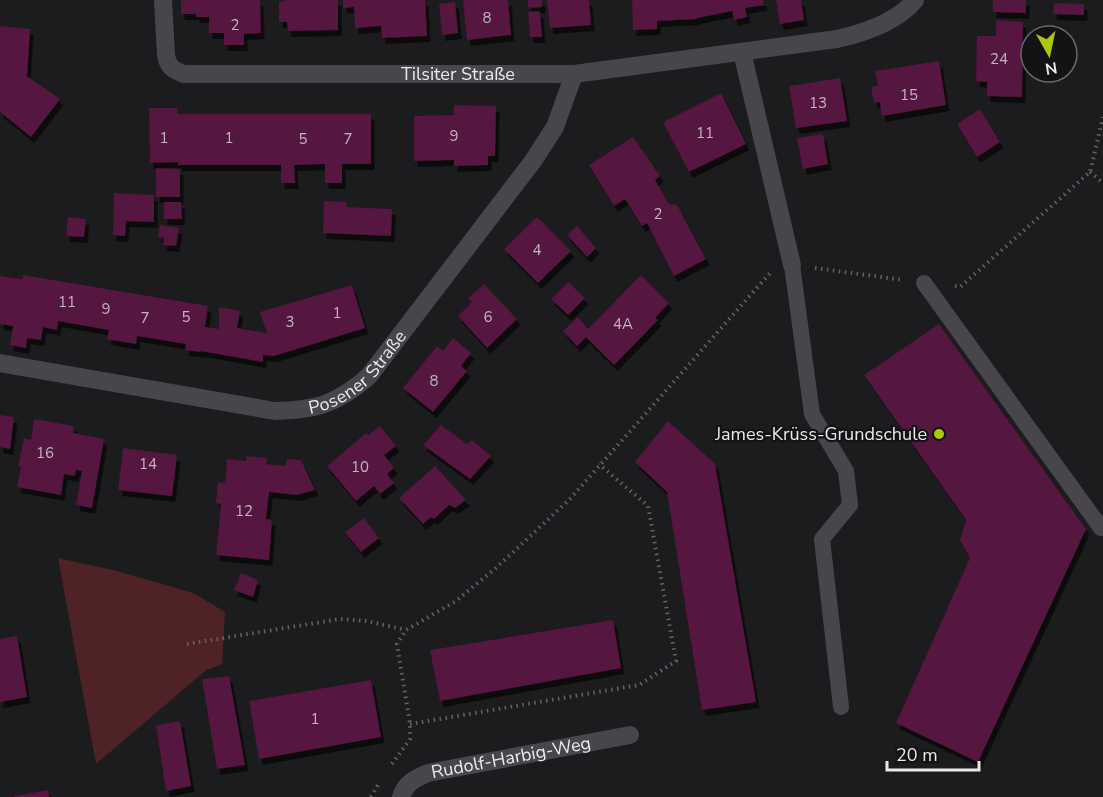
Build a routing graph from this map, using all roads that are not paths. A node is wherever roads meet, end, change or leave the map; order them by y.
1 (163, 0) edge
2 (915, 1) edge
3 (742, 52) junction
4 (574, 74) junction
5 (792, 265) joint
6 (924, 283) road end
7 (0, 363) edge
8 (1101, 528) dead end
9 (841, 707) dead end
10 (630, 735) dead end
11 (401, 797) edge

1 - 4 street, Tilsiter Straße
2 - 3 street, Tilsiter Straße
3 - 4 street, Tilsiter Straße
3 - 5 street
4 - 7 street, Posener Straße
5 - 9 lane
6 - 8 lane
10 - 11 street, Rudolf-Harbig-Weg

